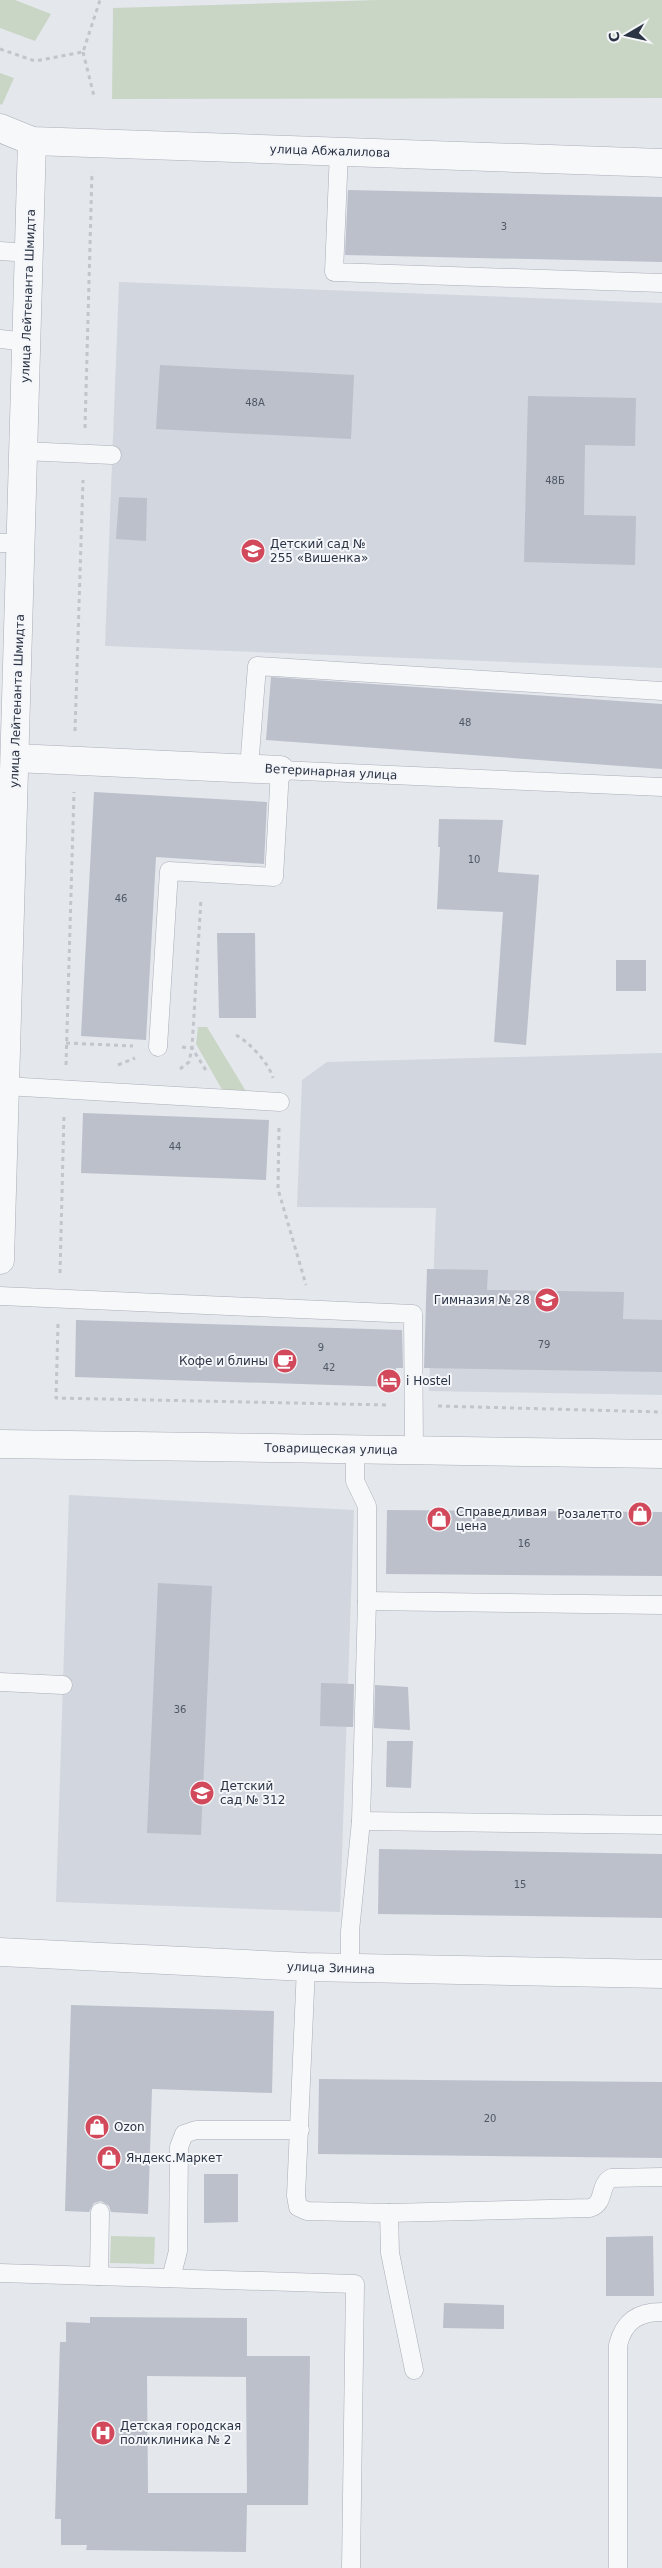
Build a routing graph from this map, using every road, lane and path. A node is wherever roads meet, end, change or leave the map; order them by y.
1 (100, 1) edge
2 (0, 49) edge
3 (83, 52) junction
4 (94, 96) dead end
5 (0, 128) edge
6 (32, 141) junction
7 (339, 151) junction
8 (662, 162) edge
9 (0, 251) edge
10 (29, 253) junction
11 (662, 283) edge
12 (13, 340) edge
13 (23, 451) junction
14 (112, 455) dead end
15 (10, 543) edge
16 (662, 691) edge
17 (8, 757) edge
18 (249, 768) junction
19 (280, 770) junction
20 (662, 787) edge
21 (203, 873) junction
22 (236, 1035) dead end
23 (66, 1043) dead end
24 (158, 1047) junction
25 (192, 1048) junction
26 (5, 1086) junction
27 (222, 1099) junction
28 (280, 1102) junction
29 (0, 1260) edge
30 (0, 1296) edge
31 (313, 1310) junction
32 (56, 1398) dead end
33 (413, 1405) junction
34 (662, 1412) edge
35 (0, 1444) edge
36 (355, 1449) junction
37 (414, 1450) junction
38 (662, 1454) edge
39 (367, 1601) junction
40 (662, 1605) edge
41 (0, 1682) edge
42 (63, 1685) dead end
43 (361, 1821) junction
44 (662, 1825) edge
45 (0, 1952) edge
46 (306, 1968) junction
47 (350, 1969) junction
48 (662, 1974) edge
49 (300, 2130) junction
50 (662, 2177) edge
51 (100, 2212) dead end
52 (390, 2213) junction
53 (0, 2273) edge
54 (99, 2276) junction
55 (172, 2278) junction
56 (662, 2312) edge
57 (414, 2370) dead end
58 (351, 2568) edge
59 (618, 2568) edge

1 - 3 path
2 - 3 path
3 - 4 path
5 - 6 street, улица Абжалилова
6 - 7 street, улица Абжалилова
6 - 10 street, улица Лейтенанта Шмидта
7 - 8 street, улица Абжалилова
7 - 11 lane
9 - 10 lane
10 - 12 street, улица Лейтенанта Шмидта
12 - 13 street, улица Лейтенанта Шмидта
13 - 14 lane
13 - 15 street, улица Лейтенанта Шмидта
15 - 17 street, улица Лейтенанта Шмидта
16 - 18 lane
17 - 18 street, Ветеринарная улица
17 - 26 street, улица Лейтенанта Шмидта
18 - 19 street, Ветеринарная улица
19 - 20 lane, Ветеринарная улица
19 - 21 lane
21 - 24 lane
21 - 25 path
22 - 28 path
23 - 24 path
24 - 25 path
25 - 27 path
26 - 27 lane
26 - 29 street, улица Лейтенанта Шмидта
27 - 28 lane
28 - 31 path
30 - 31 lane
31 - 33 lane
32 - 33 path
33 - 34 path
33 - 37 lane
35 - 36 street, Товарищеская улица
36 - 37 street, Товарищеская улица
36 - 39 lane
37 - 38 street, Товарищеская улица
39 - 40 lane
39 - 43 lane
41 - 42 lane
43 - 44 lane
43 - 47 lane
45 - 46 street, улица Зинина
46 - 47 street, улица Зинина
46 - 49 lane
47 - 48 street, улица Зинина
49 - 52 lane
49 - 55 lane
50 - 52 lane
51 - 54 lane
52 - 57 lane
53 - 54 lane
54 - 55 lane
55 - 58 lane
56 - 59 lane

